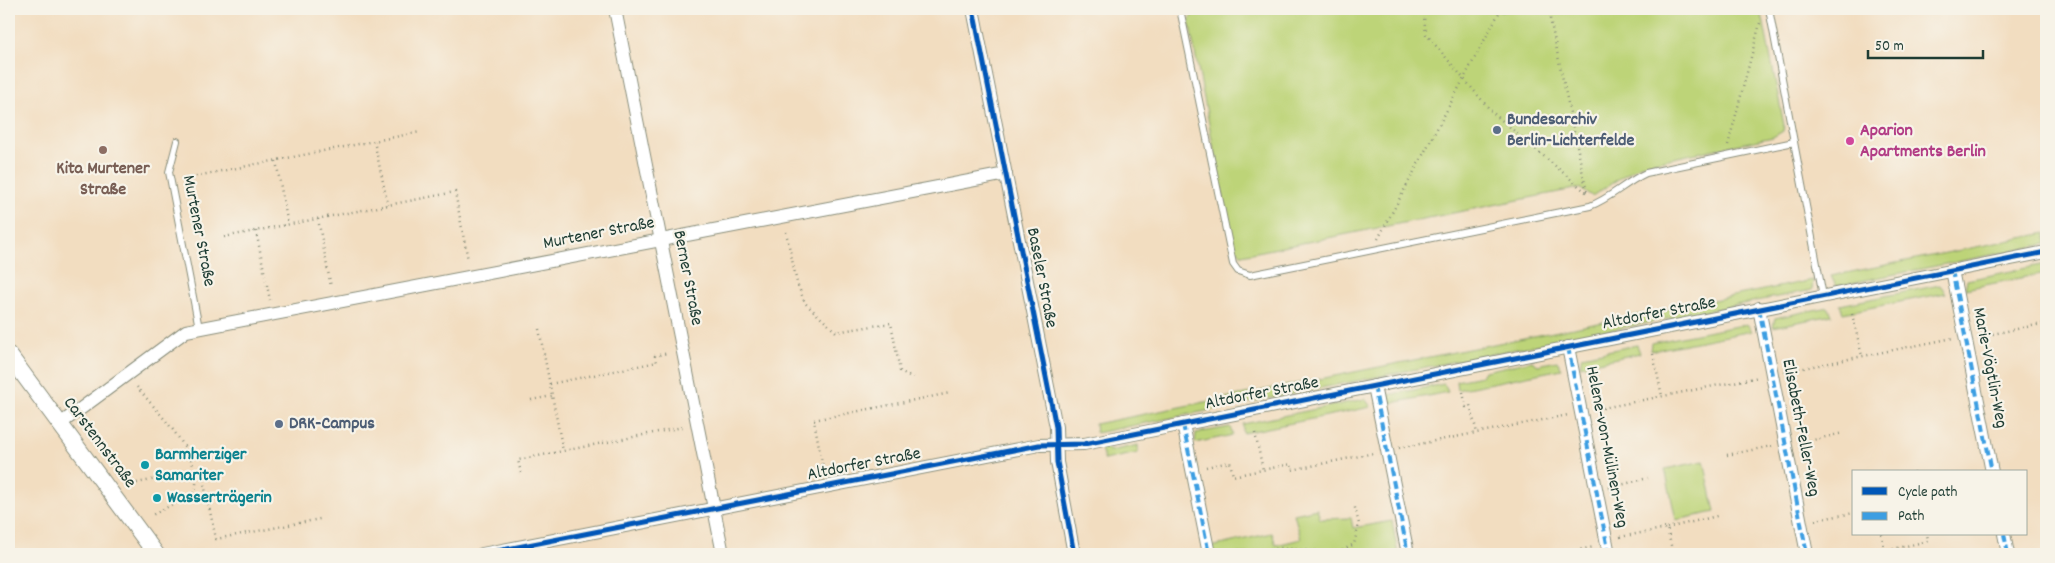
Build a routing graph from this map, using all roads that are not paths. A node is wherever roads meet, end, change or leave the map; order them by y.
1 (615, 9) edge
2 (973, 9) edge
3 (1180, 9) edge
4 (1769, 9) edge
5 (177, 141) dead end
6 (1794, 142) junction
7 (1006, 174) junction
8 (661, 239) junction
9 (2046, 252) edge
10 (1952, 270) junction
11 (1824, 296) junction
12 (1759, 308) junction
13 (199, 328) junction
14 (1568, 347) junction
15 (9, 355) edge
16 (1374, 386) junction
17 (60, 424) junction
18 (1183, 424) junction
19 (1057, 443) junction
20 (1992, 470) edge
21 (714, 508) junction
22 (2004, 536) edge
23 (1607, 546) edge
24 (156, 554) edge
25 (482, 554) edge
26 (723, 554) edge
27 (1074, 554) edge
28 (1209, 554) edge
29 (1408, 554) edge
30 (1808, 554) edge
31 (2008, 554) edge

1 - 8 street, Berner Straße
2 - 7 street, Baseler Straße
3 - 6 lane
4 - 6 lane
5 - 13 lane, Murtener Straße
6 - 11 lane
7 - 8 street, Murtener Straße
7 - 19 street, Baseler Straße
8 - 13 street, Murtener Straße
8 - 21 street, Berner Straße
9 - 10 street, Altdorfer Straße
10 - 11 street, Altdorfer Straße
10 - 20 street, Marie-Vögtlin-Weg
11 - 12 street, Altdorfer Straße
12 - 14 street, Altdorfer Straße
12 - 30 street, Elisabeth-Feller-Weg
13 - 17 street, Murtener Straße
14 - 16 street, Altdorfer Straße
14 - 23 street, Helene-von-Mülinen-Weg
15 - 17 street, Carstennstraße
16 - 18 street, Altdorfer Straße
16 - 29 street
17 - 24 street, Carstennstraße
18 - 19 street, Altdorfer Straße
18 - 28 street
19 - 21 street, Altdorfer Straße
19 - 27 street, Baseler Straße
21 - 25 street, Altdorfer Straße
21 - 26 street, Berner Straße
22 - 31 street

